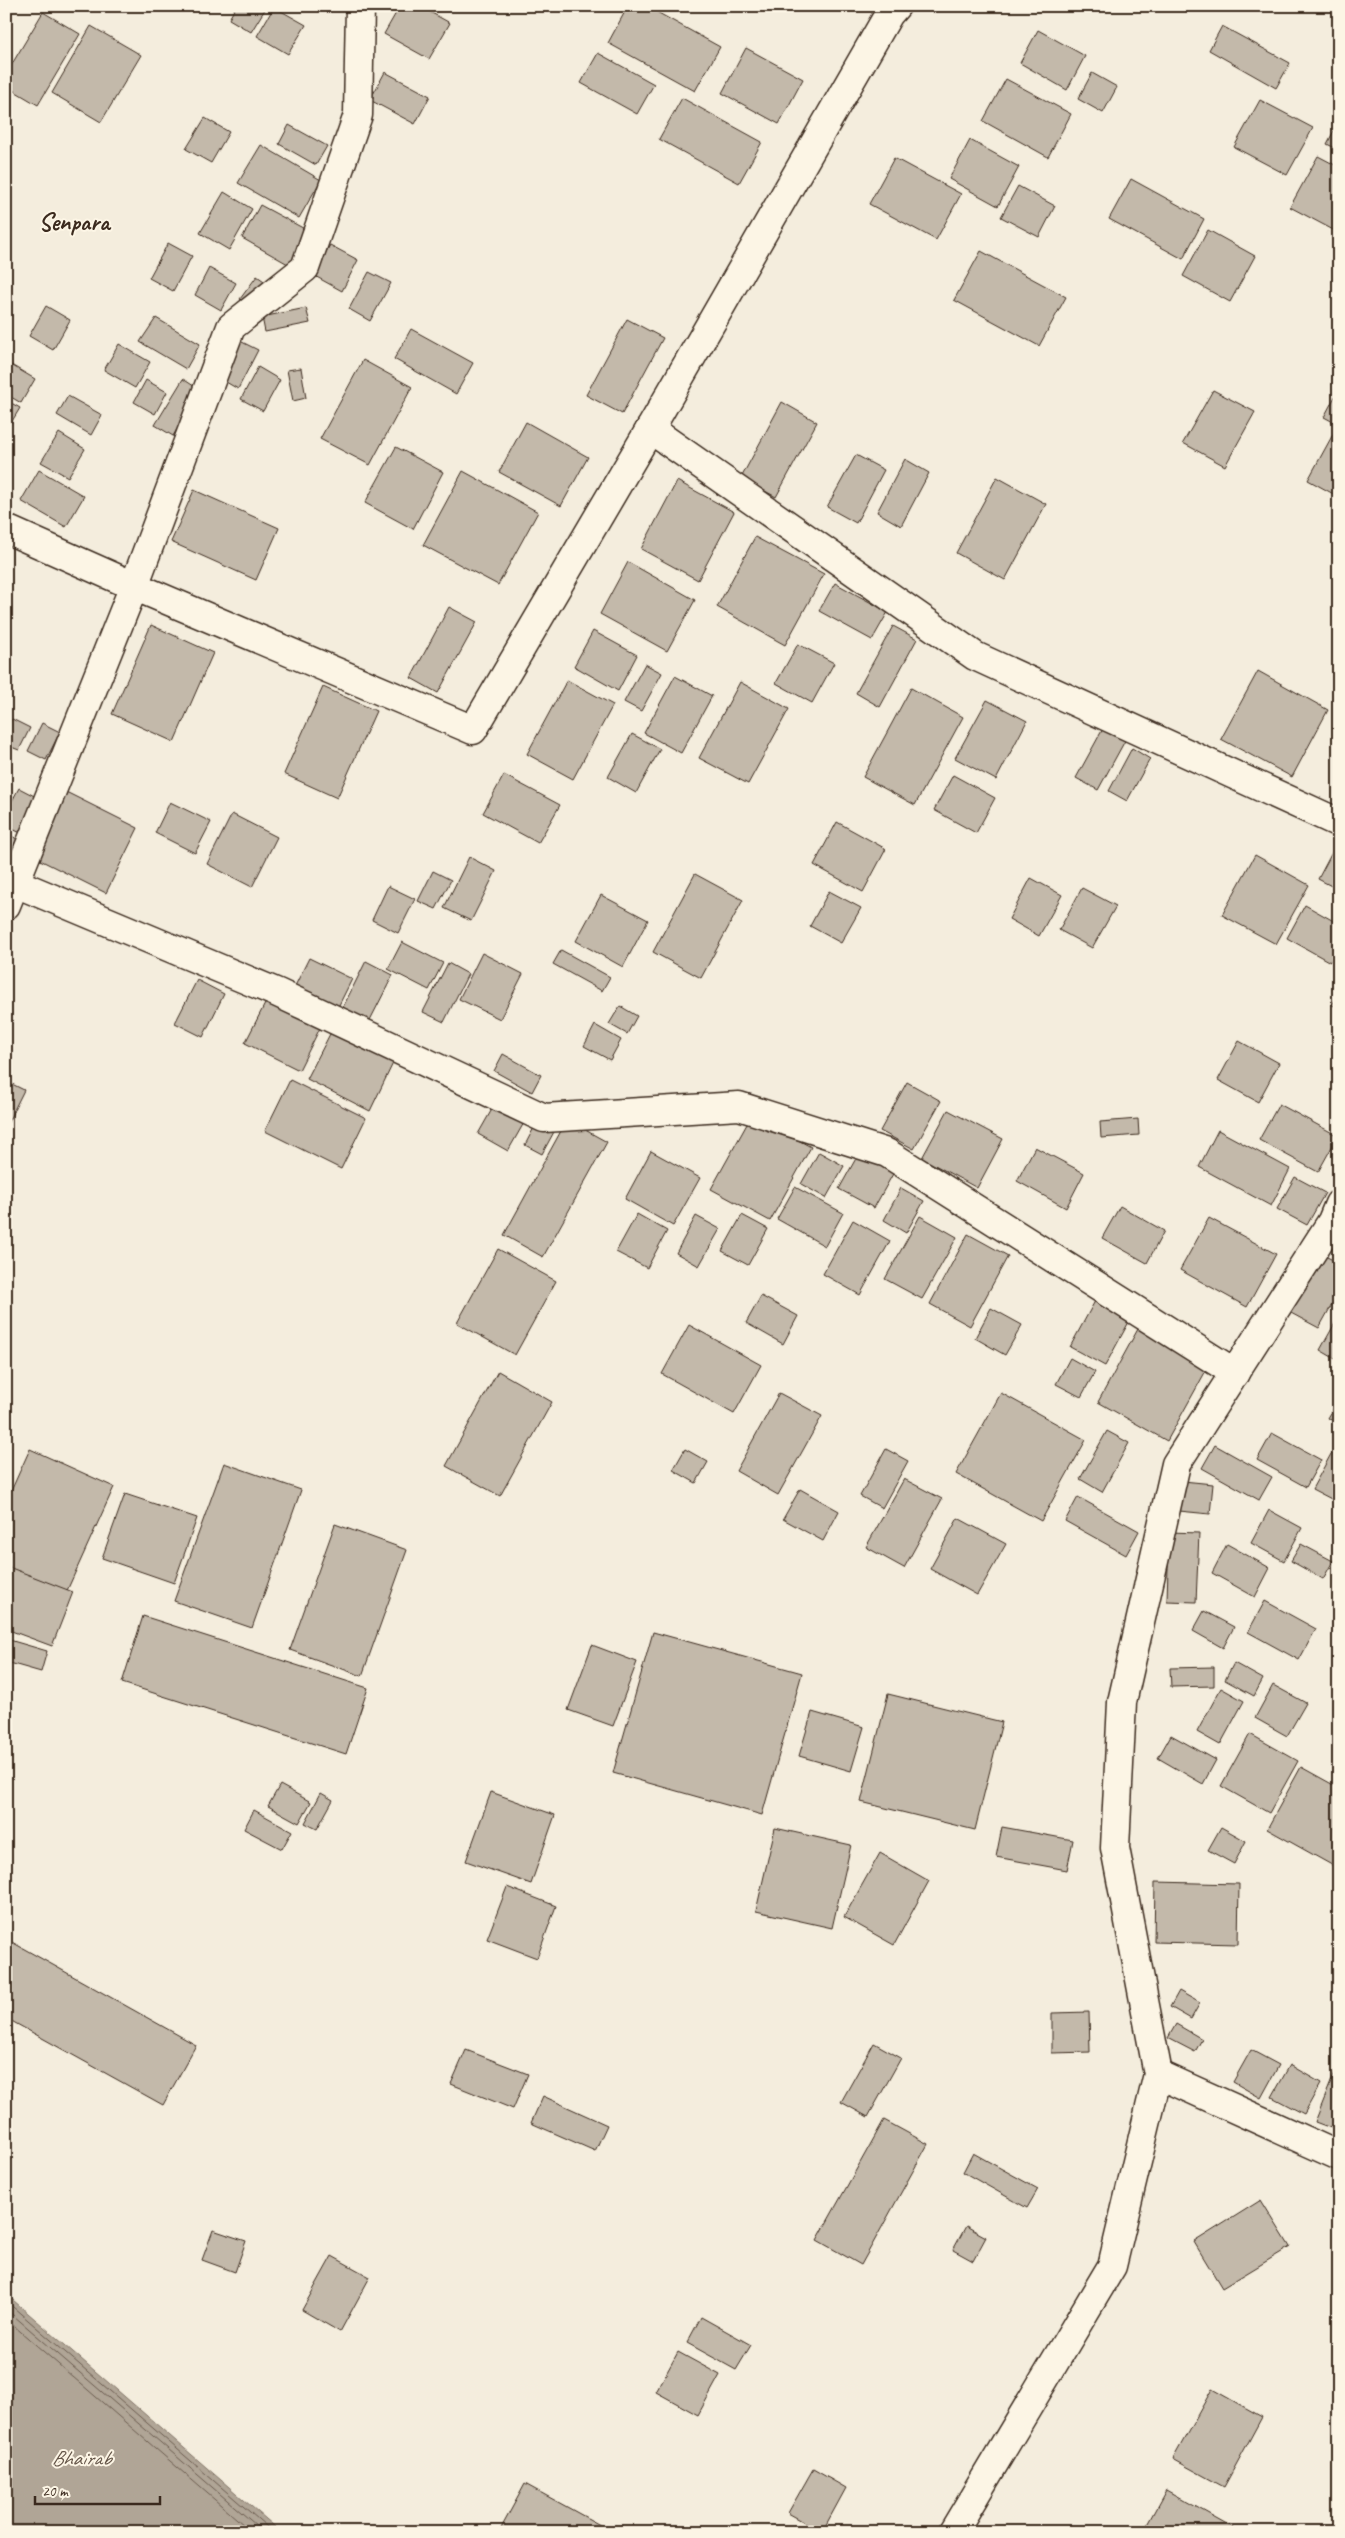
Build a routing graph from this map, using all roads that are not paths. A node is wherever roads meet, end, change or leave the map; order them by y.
1 (360, 6) edge
2 (896, 6) edge
3 (650, 429) junction
4 (6, 529) edge
5 (134, 586) junction
6 (1339, 823) edge
7 (9, 889) edge
8 (1339, 1204) edge
9 (1234, 1373) junction
10 (1158, 2074) junction
11 (1339, 2156) edge
12 (953, 2532) edge

1 - 5 street
2 - 3 street
3 - 5 street
3 - 6 street
4 - 5 street
5 - 7 street
7 - 9 street
8 - 9 street
9 - 10 street
10 - 11 street
10 - 12 street

